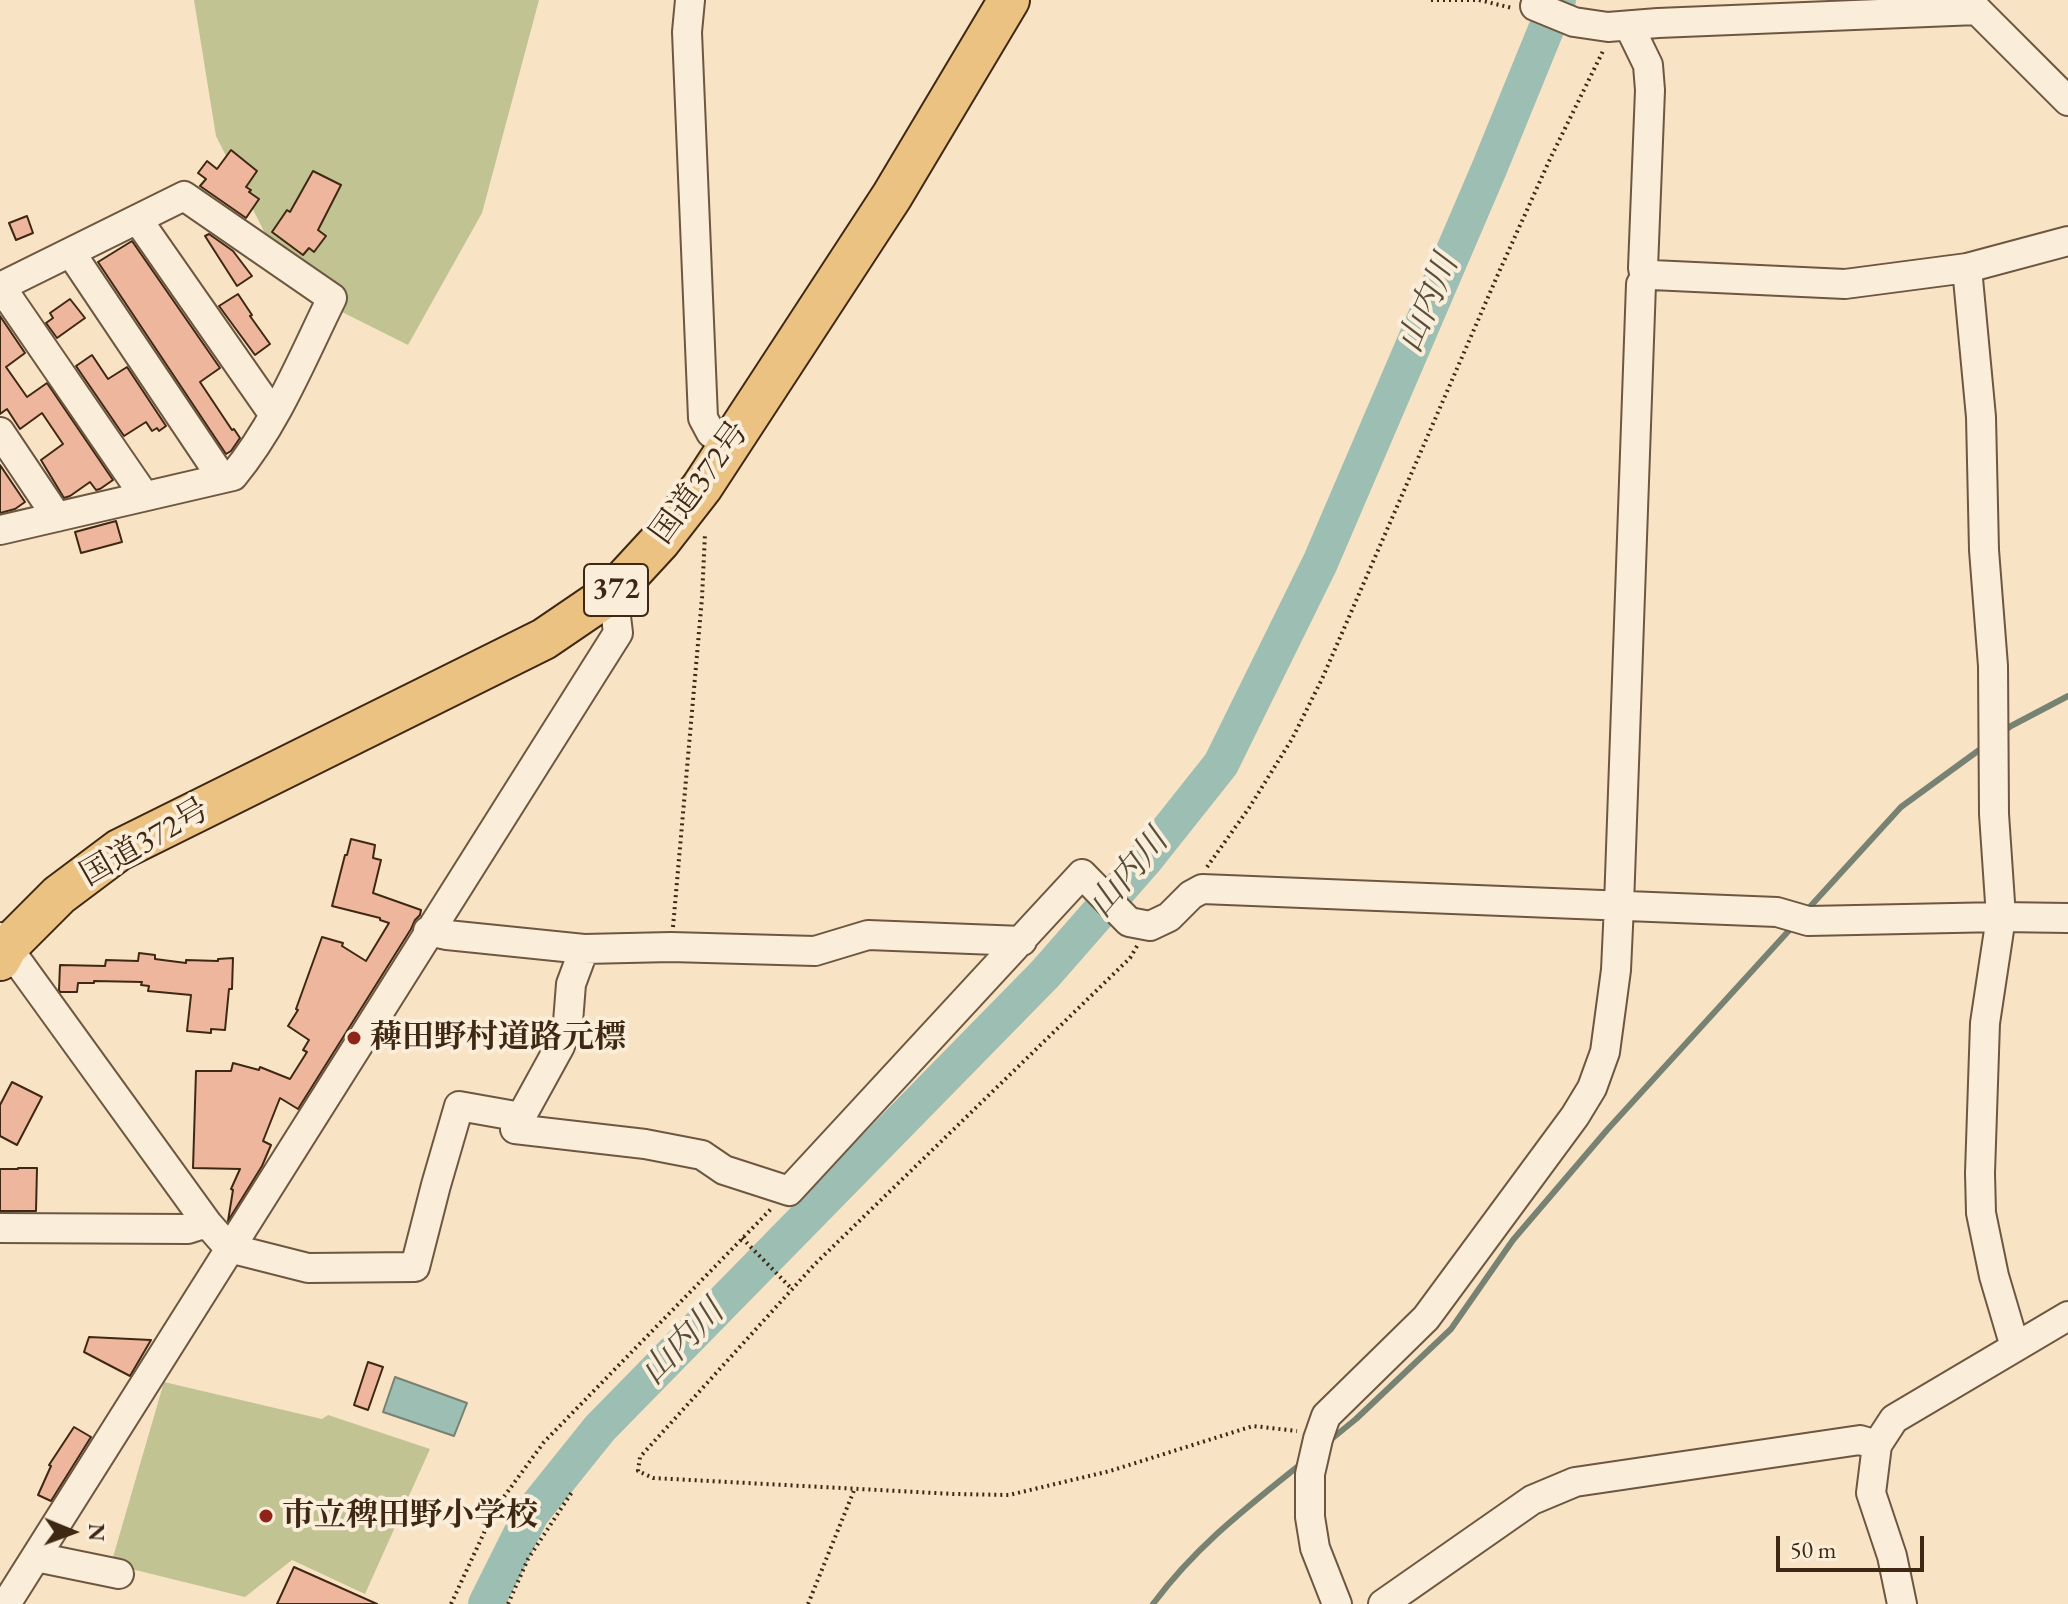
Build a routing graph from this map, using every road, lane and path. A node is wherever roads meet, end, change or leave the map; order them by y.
1 (690, 0) edge
2 (1009, 0) edge
3 (1431, 0) edge
4 (1973, 5) edge
5 (1535, 6) joint
6 (1618, 27) junction
7 (2068, 101) edge
8 (138, 220) junction
9 (2068, 241) edge
10 (71, 253) junction
11 (1967, 268) junction
12 (1645, 278) junction
13 (0, 287) edge
14 (274, 415) junction
15 (0, 432) edge
16 (729, 446) junction
17 (219, 479) junction
18 (141, 497) junction
19 (57, 517) junction
20 (706, 528) dead end
21 (0, 530) edge
22 (613, 592) junction
23 (1202, 889) junction
24 (1619, 905) junction
25 (2001, 917) junction
26 (2068, 918) edge
27 (1140, 924) junction
28 (428, 931) junction
29 (1022, 941) junction
30 (671, 947) junction
31 (2, 948) edge
32 (584, 949) junction
33 (521, 1117) junction
34 (789, 1191) junction
35 (207, 1223) junction
36 (0, 1228) edge
37 (742, 1238) junction
38 (229, 1248) junction
39 (789, 1287) junction
40 (2068, 1316) edge
41 (2015, 1347) junction
42 (1318, 1439) junction
43 (1877, 1445) junction
44 (855, 1488) junction
45 (572, 1492) dead end
46 (36, 1557) junction
47 (119, 1574) dead end
48 (6, 1604) edge
49 (451, 1604) edge
50 (508, 1604) edge
51 (808, 1604) edge
52 (1337, 1604) edge
53 (1383, 1604) edge
54 (1902, 1604) edge

1 - 16 street
2 - 16 highway, 国道372号 / 372
3 - 5 path
4 - 6 street
4 - 7 street
5 - 6 street
6 - 12 street
6 - 23 path
8 - 10 street
8 - 14 street
8 - 14 street
9 - 11 street
10 - 13 street
10 - 17 street
11 - 12 street
11 - 25 street
12 - 24 street
13 - 18 street
14 - 17 street
15 - 19 street
16 - 22 highway, 国道372号 / 372
17 - 18 street
18 - 19 street
19 - 21 street
20 - 30 path
22 - 28 street
22 - 31 highway, 国道372号 / 372
23 - 24 street
23 - 27 street
24 - 25 street
24 - 42 street
25 - 26 street
25 - 41 street
27 - 29 street
27 - 39 path
28 - 32 street
28 - 38 street
29 - 30 street
29 - 34 street
30 - 32 street
31 - 35 street
32 - 33 street
33 - 34 street
33 - 38 street
34 - 37 path
35 - 36 street
35 - 38 street
37 - 39 path
37 - 49 path
38 - 46 street
39 - 44 path
40 - 41 street
41 - 43 street
42 - 44 path
42 - 52 street
43 - 53 street
43 - 54 street
44 - 51 path
45 - 50 path
46 - 47 street
46 - 48 street

